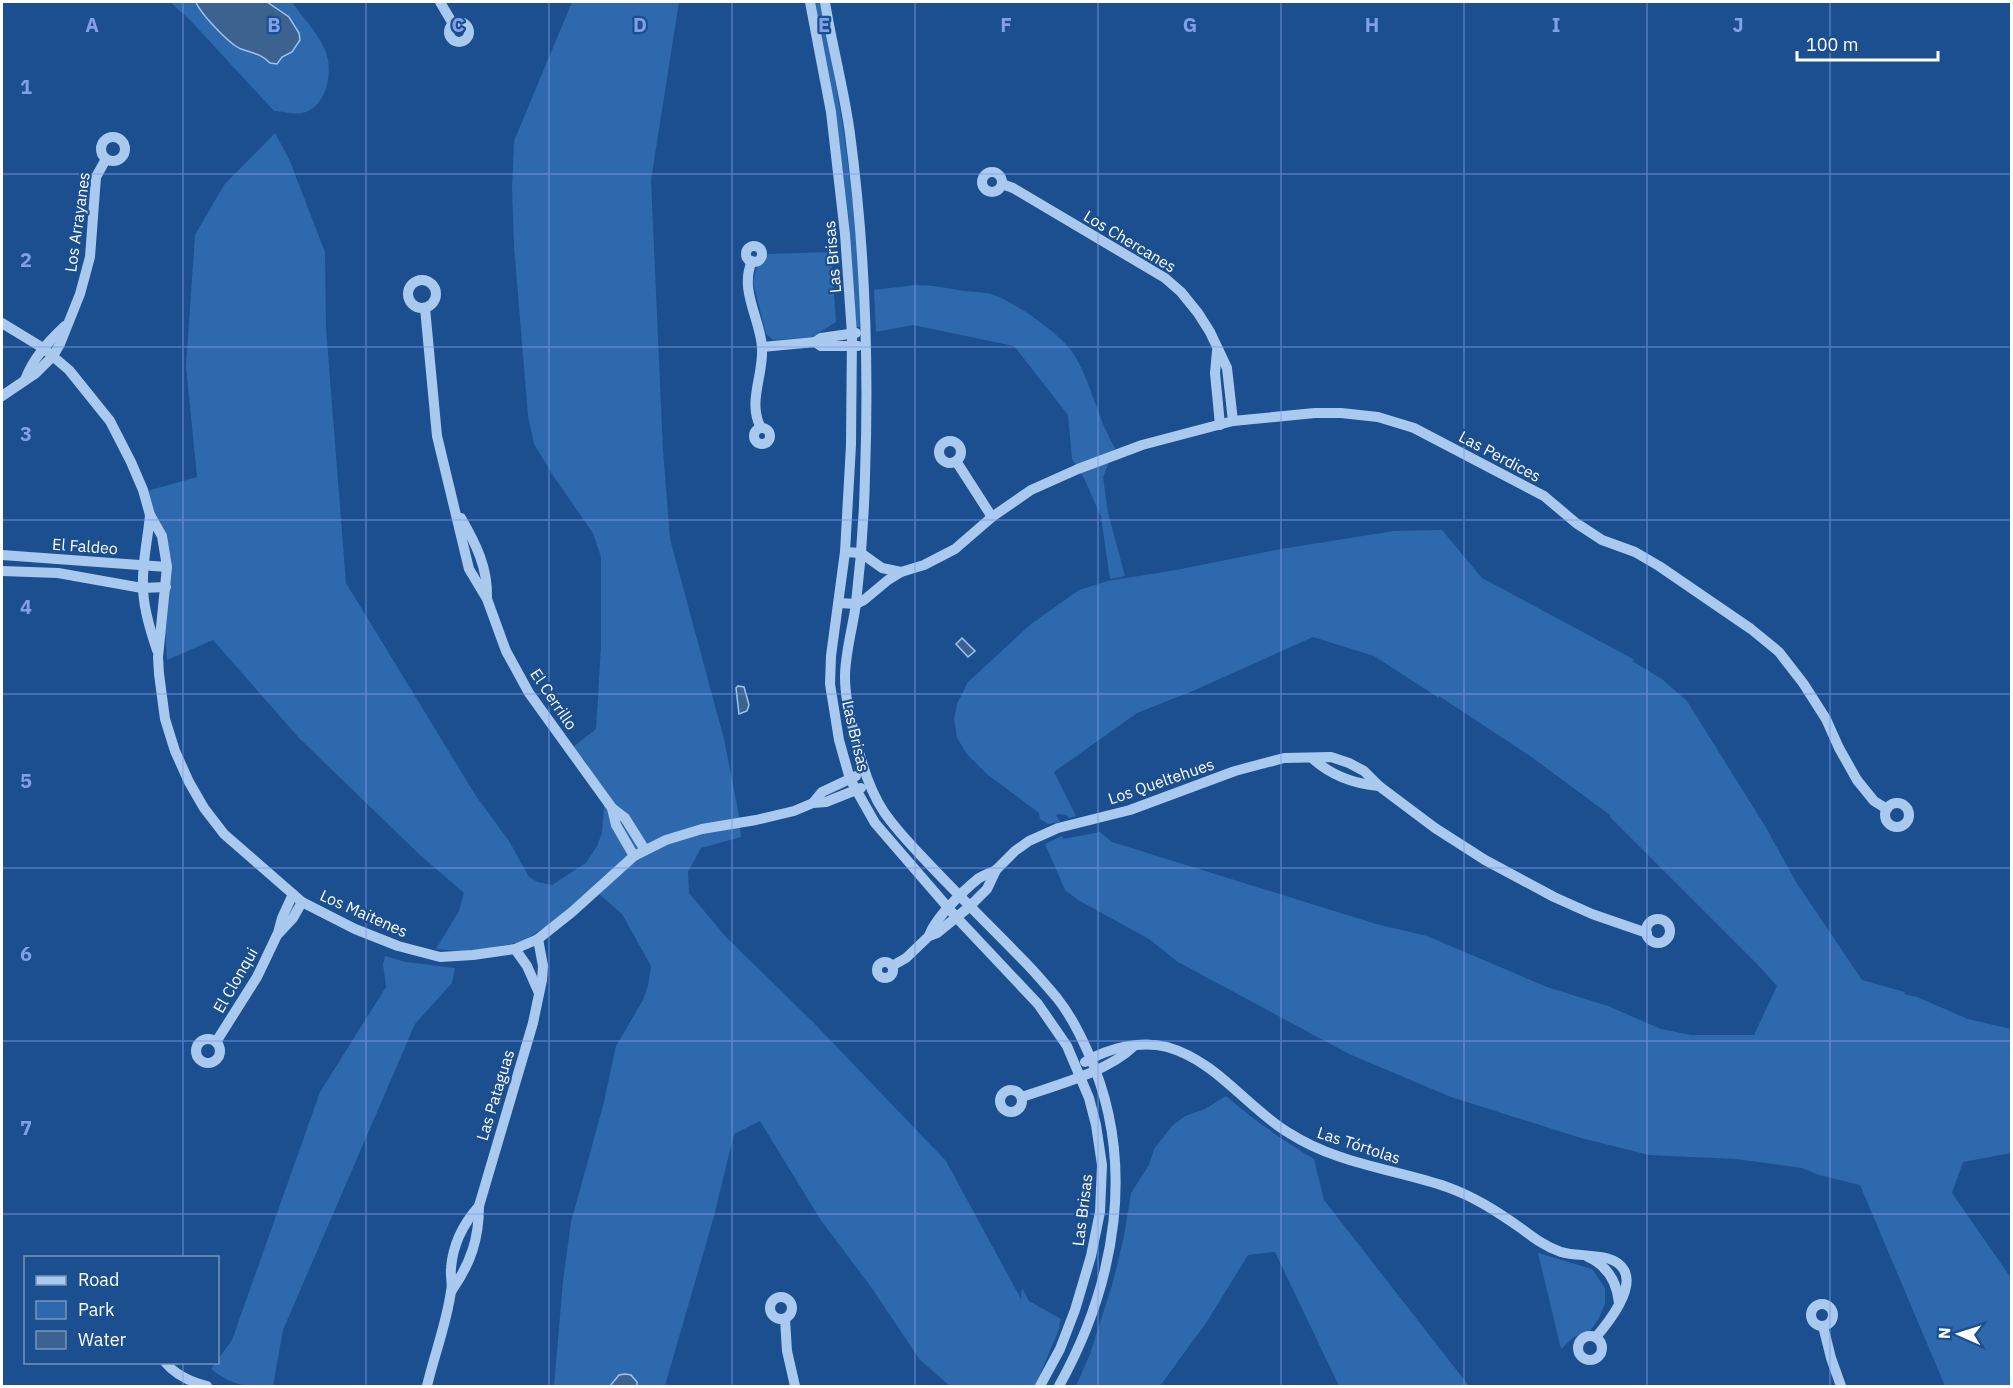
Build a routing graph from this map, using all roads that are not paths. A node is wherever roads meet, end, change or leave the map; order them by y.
1 (440, 2) edge
2 (810, 2) edge
3 (825, 2) edge
4 (453, 24) dead end
5 (105, 159) dead end
6 (1002, 184) dead end
7 (752, 261) dead end
8 (425, 308) dead end
9 (2, 323) edge
10 (67, 324) junction
11 (866, 333) junction
12 (852, 334) junction
13 (814, 342) junction
14 (852, 346) junction
15 (866, 346) junction
16 (762, 347) junction
17 (43, 348) junction
18 (1217, 351) junction
19 (53, 356) junction
20 (25, 380) junction
21 (2, 396) edge
22 (1233, 421) junction
23 (1220, 425) junction
24 (761, 428) dead end
25 (956, 461) dead end
26 (150, 515) junction
27 (993, 517) junction
28 (845, 552) junction
29 (861, 553) junction
30 (2, 555) edge
31 (143, 565) junction
32 (167, 567) junction
33 (2, 571) edge
34 (901, 573) junction
35 (166, 587) junction
36 (142, 588) junction
37 (839, 603) junction
38 (856, 604) junction
39 (158, 657) junction
40 (1313, 759) junction
41 (864, 772) junction
42 (850, 779) junction
43 (869, 783) junction
44 (1379, 786) junction
45 (856, 790) junction
46 (813, 803) junction
47 (612, 808) junction
48 (1887, 809) dead end
49 (645, 850) junction
50 (634, 856) junction
51 (996, 870) junction
52 (960, 897) junction
53 (297, 898) junction
54 (969, 907) junction
55 (948, 908) junction
56 (957, 918) junction
57 (1647, 933) dead end
58 (929, 936) junction
59 (538, 939) junction
60 (515, 949) junction
61 (892, 966) dead end
62 (539, 994) junction
63 (216, 1042) dead end
64 (1132, 1047) junction
65 (1091, 1058) junction
66 (1096, 1070) junction
67 (1079, 1072) junction
68 (1022, 1097) dead end
69 (479, 1206) junction
70 (452, 1290) junction
71 (1075, 1310) junction
72 (1091, 1315) junction
73 (784, 1319) dead end
74 (1823, 1326) dead end
75 (1596, 1337) dead end
76 (166, 1364) edge
77 (207, 1386) edge
78 (427, 1386) edge
79 (795, 1386) edge
80 (1040, 1386) edge
81 (1059, 1386) edge
82 (1841, 1386) edge

1 - 4 street
2 - 12 street, Las Brisas
3 - 11 street, Las Brisas
5 - 10 street, Los Arrayanes
6 - 18 street, Los Chercanes
7 - 16 street
8 - 47 street, El Cerrillo
9 - 17 street, Los Maitenes
10 - 17 street, Los Arrayanes
10 - 19 street, Los Arrayanes
11 - 12 street
11 - 15 street, Las Brisas
12 - 13 street
12 - 14 street, Las Brisas
13 - 14 street
13 - 16 street
14 - 15 street
14 - 28 street, Las Brisas
15 - 29 street, Las Brisas
16 - 24 street
17 - 19 street, Los Maitenes
17 - 20 street, Los Arrayanes
18 - 22 street, Los Chercanes
18 - 23 street, Los Chercanes
19 - 20 street, Los Arrayanes
19 - 26 street, Los Maitenes
20 - 21 street, Los Arrayanes
22 - 23 street, Las Perdices
22 - 48 street, Las Perdices
23 - 27 street, Las Perdices
25 - 27 street
26 - 31 street, Los Maitenes
26 - 32 street, Los Maitenes
27 - 34 street, Las Perdices
28 - 29 street
28 - 37 street, Las Brisas
29 - 34 street
29 - 38 street, Las Brisas
30 - 31 street, El Faldeo
31 - 32 street, El Faldeo
31 - 36 street, Los Maitenes
32 - 35 street, Los Maitenes
33 - 36 street, El Faldeo
34 - 38 street, Las Perdices
35 - 36 street, El Faldeo
35 - 39 street, Los Maitenes
36 - 39 street, Los Maitenes
37 - 38 street
37 - 42 street, Las Brisas
38 - 41 street, Las Brisas
39 - 53 street, Los Maitenes
40 - 44 street, Los Queltehues
40 - 44 street, Los Queltehues
40 - 51 street, Los Queltehues
41 - 42 street, Los Maitenes
41 - 43 street, Las Brisas
42 - 45 street, Las Brisas
42 - 46 street, Los Maitenes
43 - 45 street, Los Maitenes
43 - 52 street, Las Brisas
44 - 57 street, Los Queltehues
45 - 46 street, Los Maitenes
45 - 55 street, Las Brisas
46 - 49 street, Los Maitenes
47 - 49 street, El Cerrillo
47 - 50 street, El Cerrillo
49 - 50 street, Los Maitenes
50 - 59 street, Los Maitenes
51 - 52 street, Los Queltehues
51 - 54 street, Los Queltehues
52 - 54 street, Las Brisas
52 - 55 street, Los Queltehues
53 - 60 street, Los Maitenes
53 - 63 street, El Clonqui
54 - 56 street, Los Queltehues
54 - 65 street, Las Brisas
55 - 56 street, Las Brisas
55 - 58 street, Los Queltehues
56 - 58 street, Los Queltehues
56 - 67 street, Las Brisas
58 - 61 street, Los Queltehues
59 - 60 street, Los Maitenes
59 - 62 street, Las Pataguas
60 - 62 street
62 - 69 street, Las Pataguas
64 - 65 street, Las Tórtolas
64 - 66 street, Las Tórtolas
64 - 75 street, Las Tórtolas
65 - 66 street, Las Brisas
65 - 67 street, Las Tórtolas
66 - 67 street, Las Tórtolas
66 - 72 street, Las Brisas
67 - 68 street, Las Tórtolas
67 - 71 street, Las Brisas
69 - 70 street, Las Pataguas
69 - 70 street, Las Pataguas
70 - 78 street, Las Pataguas
71 - 72 street
71 - 80 street, Las Brisas
72 - 81 street, Las Brisas
73 - 79 street
74 - 82 street
76 - 77 street

